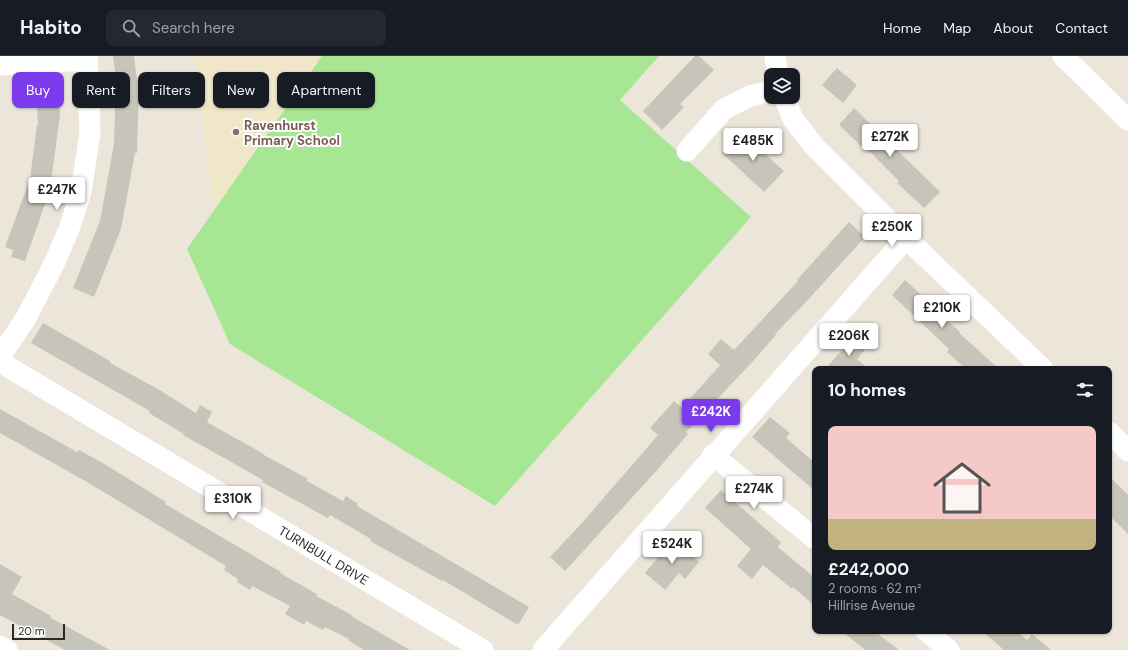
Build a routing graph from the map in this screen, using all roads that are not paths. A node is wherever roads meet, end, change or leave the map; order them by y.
1 (775, 56) edge
2 (1063, 56) edge
3 (87, 58) edge
4 (0, 65) edge
5 (777, 68) edge
6 (764, 93) edge
7 (787, 104) edge
8 (1128, 120) edge
9 (687, 151) dead end
10 (906, 238) junction
11 (0, 357) edge
12 (0, 362) edge
13 (1040, 366) edge
14 (1112, 435) edge
15 (1128, 450) edge
16 (713, 455) junction
17 (812, 537) edge
18 (930, 634) edge
19 (0, 646) edge
20 (7, 650) edge
21 (483, 650) edge
22 (542, 650) edge
23 (949, 650) edge

1 - 5 street
2 - 8 street
3 - 4 street
3 - 11 street
6 - 9 street
7 - 10 street
10 - 13 street
10 - 16 street
12 - 21 street, TURNBULL DRIVE
14 - 15 street
16 - 17 street
16 - 22 street
18 - 23 street
19 - 20 street

